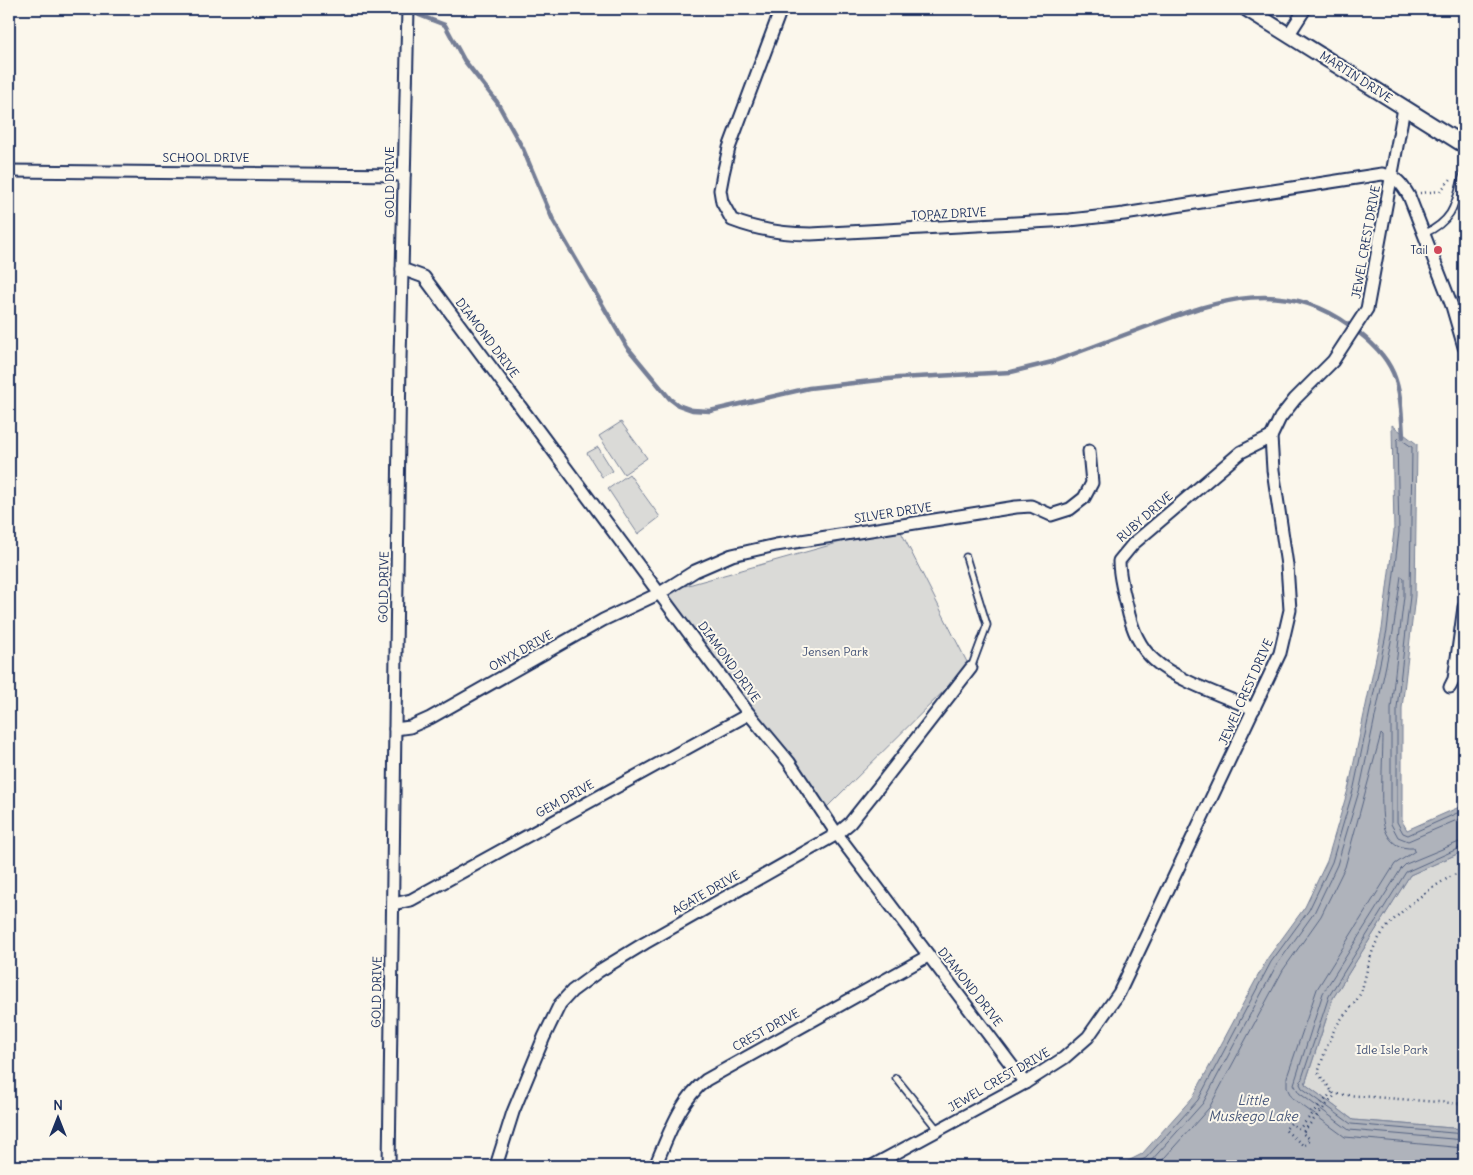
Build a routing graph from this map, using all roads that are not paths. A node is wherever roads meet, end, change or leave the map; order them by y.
1 (408, 9) edge
2 (781, 9) edge
3 (1247, 9) edge
4 (1305, 9) edge
5 (1289, 34) junction
6 (1404, 108) junction
7 (1464, 145) edge
8 (9, 171) edge
9 (1464, 171) edge
10 (404, 176) junction
11 (1391, 176) junction
12 (1424, 234) junction
13 (402, 270) junction
14 (1464, 347) edge
15 (1271, 437) junction
16 (1089, 451) dead end
17 (966, 558) dead end
18 (660, 594) junction
19 (1464, 608) edge
20 (971, 668) joint
21 (1450, 687) dead end
22 (1254, 709) junction
23 (749, 714) junction
24 (395, 729) junction
25 (837, 834) junction
26 (393, 904) junction
27 (928, 956) junction
28 (896, 1078) dead end
29 (1025, 1083) junction
30 (938, 1130) junction
31 (389, 1166) edge
32 (496, 1166) edge
33 (655, 1166) edge
34 (872, 1166) edge

1 - 10 street, GOLD DRIVE
2 - 11 street, TOPAZ DRIVE
3 - 5 street, MARTIN DRIVE
4 - 5 street
5 - 6 street, MARTIN DRIVE
6 - 7 street, MARTIN DRIVE
6 - 11 street, JEWEL CREST DRIVE
8 - 10 street, SCHOOL DRIVE
9 - 12 lane
10 - 13 street, GOLD DRIVE
11 - 12 street
11 - 15 street, JEWEL CREST DRIVE
12 - 14 street
13 - 18 street, DIAMOND DRIVE
13 - 24 street, GOLD DRIVE
15 - 22 street, JEWEL CREST DRIVE
15 - 22 street, RUBY DRIVE
16 - 18 street, SILVER DRIVE
17 - 20 lane
18 - 23 street, DIAMOND DRIVE
18 - 24 street, ONYX DRIVE
19 - 21 street
20 - 25 street, AGATE DRIVE
22 - 29 street, JEWEL CREST DRIVE
23 - 25 street, DIAMOND DRIVE
23 - 26 street, GEM DRIVE
24 - 26 street, GOLD DRIVE
25 - 27 street, DIAMOND DRIVE
25 - 32 street, AGATE DRIVE
26 - 31 street, GOLD DRIVE
27 - 29 street, DIAMOND DRIVE
27 - 33 street, CREST DRIVE
28 - 30 lane
29 - 30 street, JEWEL CREST DRIVE
30 - 34 street, JEWEL CREST DRIVE

